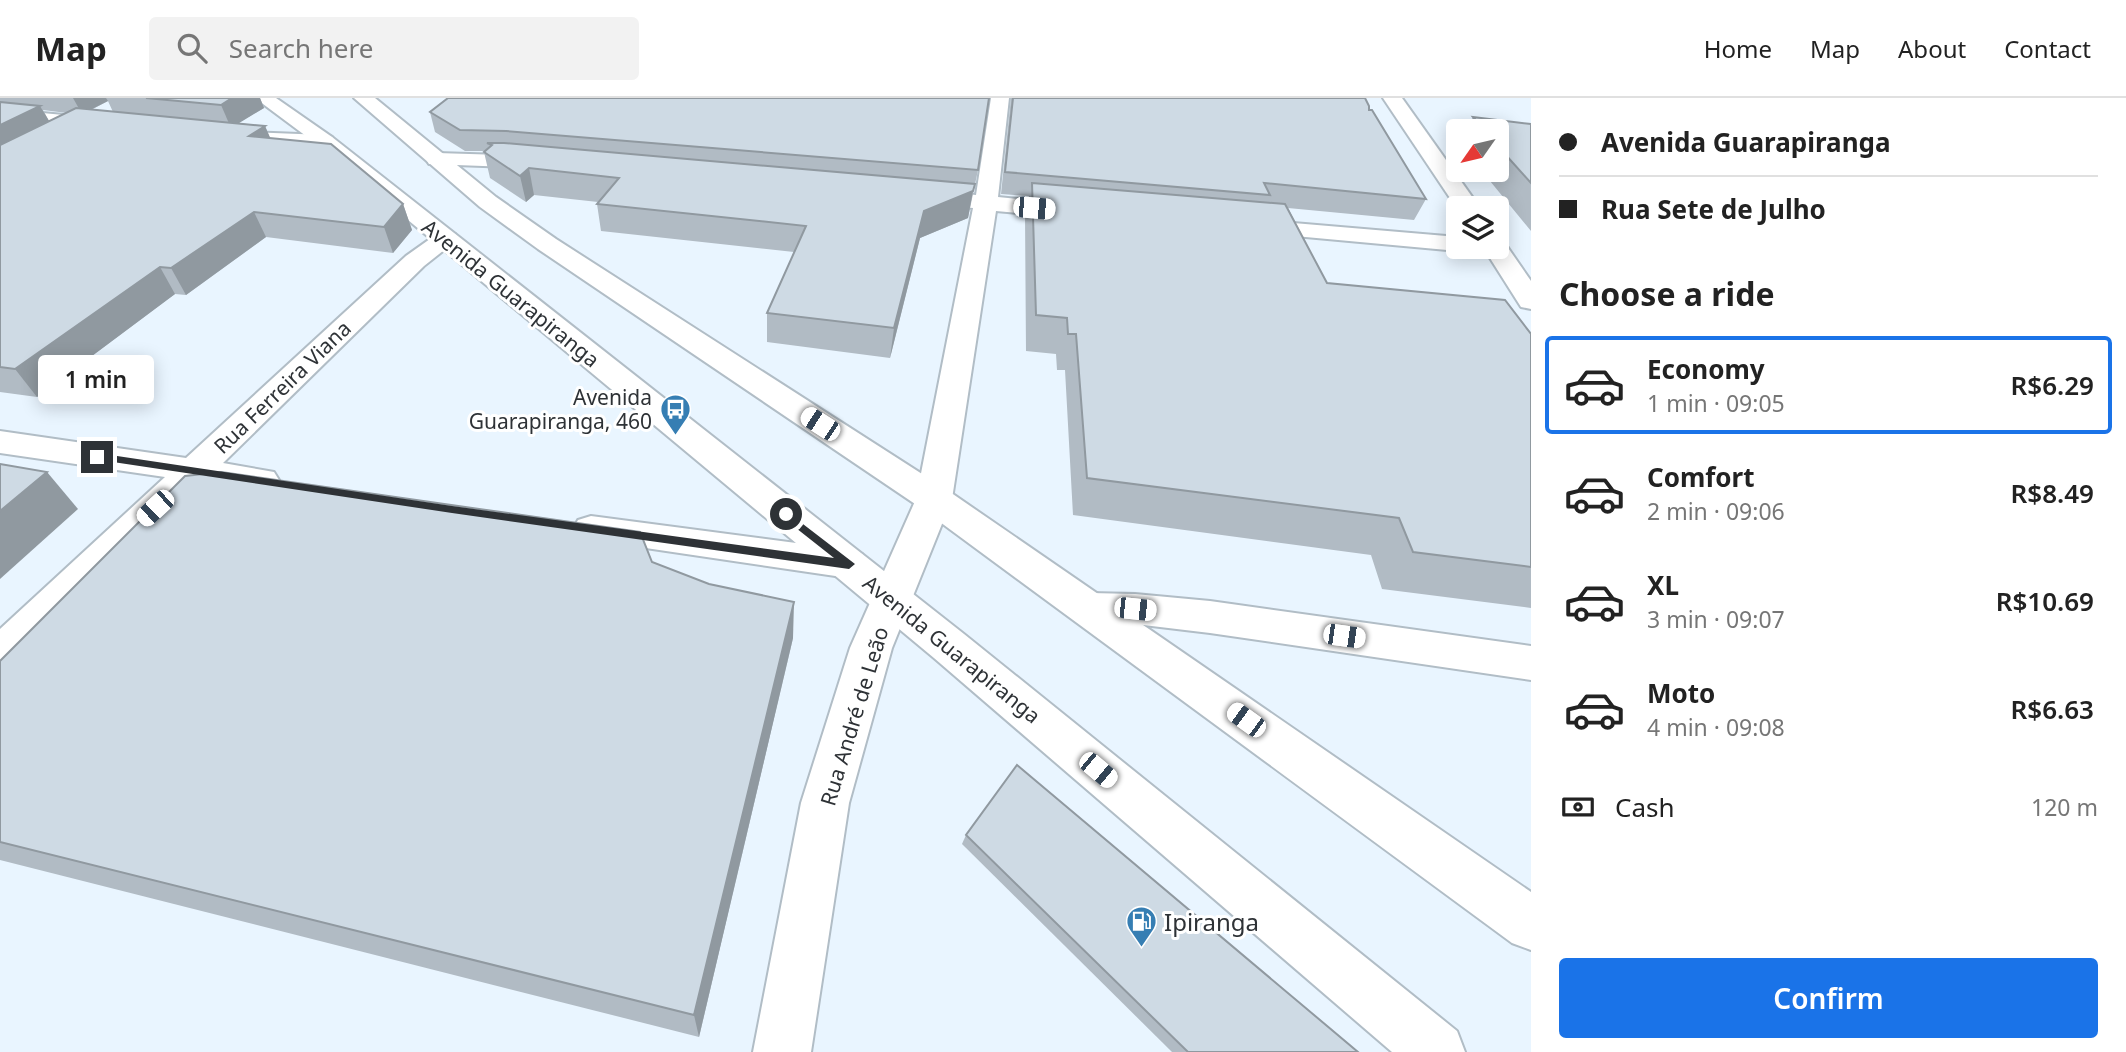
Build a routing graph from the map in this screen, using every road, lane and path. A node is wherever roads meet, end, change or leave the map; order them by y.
1 (264, 98) edge
2 (363, 98) edge
3 (1000, 98) edge
4 (1392, 98) edge
5 (0, 115) edge
6 (115, 119) edge
7 (85, 123) junction
8 (232, 136) edge
9 (53, 140) edge
10 (325, 141) junction
11 (437, 159) junction
12 (564, 165) edge
13 (903, 194) edge
14 (1460, 196) edge
15 (986, 202) junction
16 (1102, 214) edge
17 (1224, 225) edge
18 (446, 239) junction
19 (1446, 243) edge
20 (1502, 259) edge
21 (1531, 301) edge
22 (0, 442) edge
23 (194, 471) junction
24 (290, 485) edge
25 (934, 499) junction
26 (562, 525) edge
27 (849, 564) junction
28 (892, 600) junction
29 (1090, 608) junction
30 (0, 654) edge
31 (1531, 663) edge
32 (1531, 924) edge
33 (782, 1052) edge
34 (1436, 1052) edge

1 - 10 street, Avenida Guarapiranga
2 - 11 street
3 - 15 street, Rua André de Leão
4 - 14 street
5 - 7 street
6 - 7 street
7 - 9 street
8 - 10 street
10 - 18 street, Avenida Guarapiranga
11 - 12 street
11 - 25 street
13 - 15 street
15 - 16 street
15 - 25 street, Rua André de Leão
17 - 19 street
18 - 23 street, Rua Ferreira Viana
18 - 27 street, Avenida Guarapiranga
20 - 21 street
22 - 23 street
23 - 24 street
23 - 30 street, Rua Ferreira Viana
25 - 28 street, Rua André de Leão
25 - 29 street
26 - 27 street
27 - 28 street, Avenida Guarapiranga
28 - 33 street, Rua André de Leão
28 - 34 street, Avenida Guarapiranga
29 - 31 street
29 - 32 street

